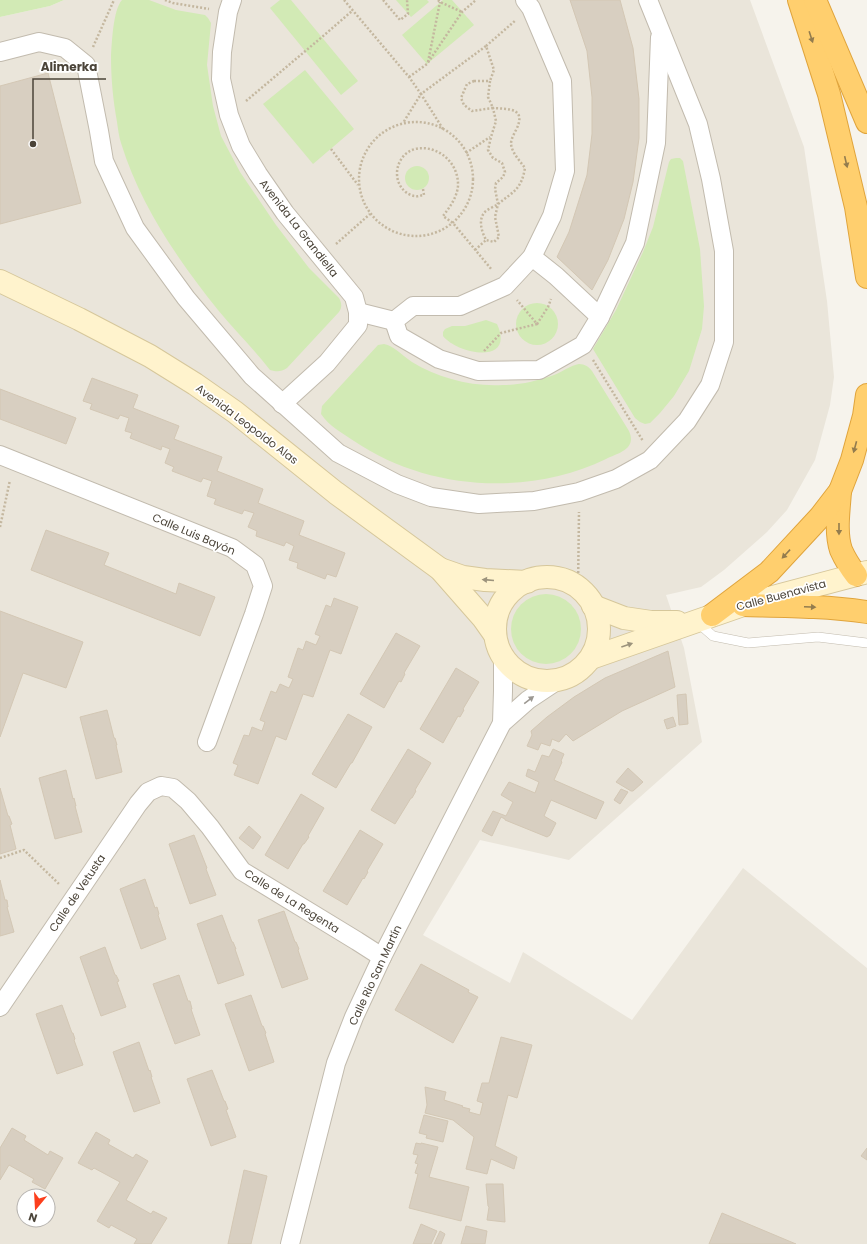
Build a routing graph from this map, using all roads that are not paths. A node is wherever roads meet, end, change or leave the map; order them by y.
1 (648, 0) edge
2 (799, 0) edge
3 (815, 0) edge
4 (530, 3) edge
5 (230, 6) edge
6 (660, 29) junction
7 (0, 52) edge
8 (867, 122) edge
9 (532, 257) junction
10 (867, 277) edge
11 (0, 281) edge
12 (10, 289) edge
13 (358, 312) junction
14 (600, 317) junction
15 (394, 321) junction
16 (867, 395) edge
17 (282, 404) junction
18 (0, 455) edge
19 (840, 490) junction
20 (440, 569) junction
21 (862, 573) edge
22 (526, 582) junction
23 (743, 605) junction
24 (593, 606) junction
25 (867, 612) edge
26 (704, 618) junction
27 (495, 635) junction
28 (867, 644) edge
29 (503, 657) junction
30 (591, 658) junction
31 (558, 680) junction
32 (502, 722) junction
33 (207, 742) dead end
34 (161, 786) joint
35 (382, 957) junction
36 (0, 1006) edge
37 (290, 1244) edge

1 - 6 street
2 -> 10 highway
3 - 8 highway
4 - 9 street
5 - 13 street, Avenida La Grandiella
6 - 14 street
6 - 17 street
7 - 17 street
9 - 14 street
9 - 15 street
11 - 12 main road, Avenida Leopoldo Alas
12 - 20 main road, Avenida Leopoldo Alas
13 - 15 street
13 - 17 street
14 - 15 street
16 -> 19 highway
18 - 33 street, Calle Luis Bayón
19 -> 21 highway
19 -> 26 highway
22 -> 20 main road, Avenida Leopoldo Alas
20 - 27 main road, Avenida Leopoldo Alas
21 - 23 main road, Calle Buenavista
22 - 24 main road
22 - 27 main road
23 -> 25 highway
23 - 26 main road, Calle Buenavista
24 - 26 main road, Calle Buenavista
24 - 30 main road
26 - 28 lane
30 -> 26 main road, Calle Buenavista
27 - 29 main road
29 - 31 main road
29 - 32 street, Calle Rio San Martín
30 - 31 main road
32 -> 31 street, Calle Rio San Martín
32 - 35 street, Calle Rio San Martín
34 - 35 street, Calle de La Regenta
34 - 36 street, Calle de Vetusta
35 - 37 street, Calle Rio San Martín

